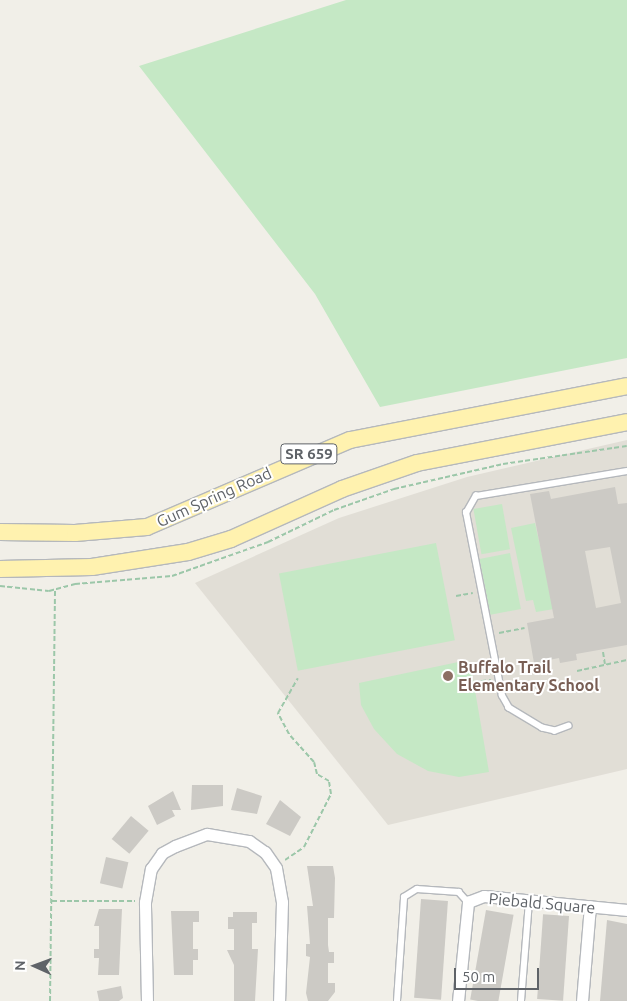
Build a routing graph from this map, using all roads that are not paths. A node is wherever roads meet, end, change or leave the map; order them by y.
1 (627, 386) edge
2 (627, 422) edge
3 (627, 471) edge
4 (0, 532) edge
5 (0, 569) edge
6 (569, 726) dead end
7 (529, 901) junction
8 (468, 902) junction
9 (590, 906) junction
10 (627, 910) edge
11 (147, 1001) edge
12 (279, 1001) edge
13 (397, 1001) edge
14 (458, 1001) edge
15 (521, 1001) edge
16 (582, 1001) edge

1 - 4 main road, Gum Spring Road / SR 659
2 - 5 main road, SR 659
3 - 6 lane
7 - 8 street, Piebald Square
7 - 9 street, Piebald Square
7 - 15 lane
8 - 13 lane
8 - 14 street, Piebald Square
9 - 10 street, Piebald Square
9 - 16 street
11 - 12 street

